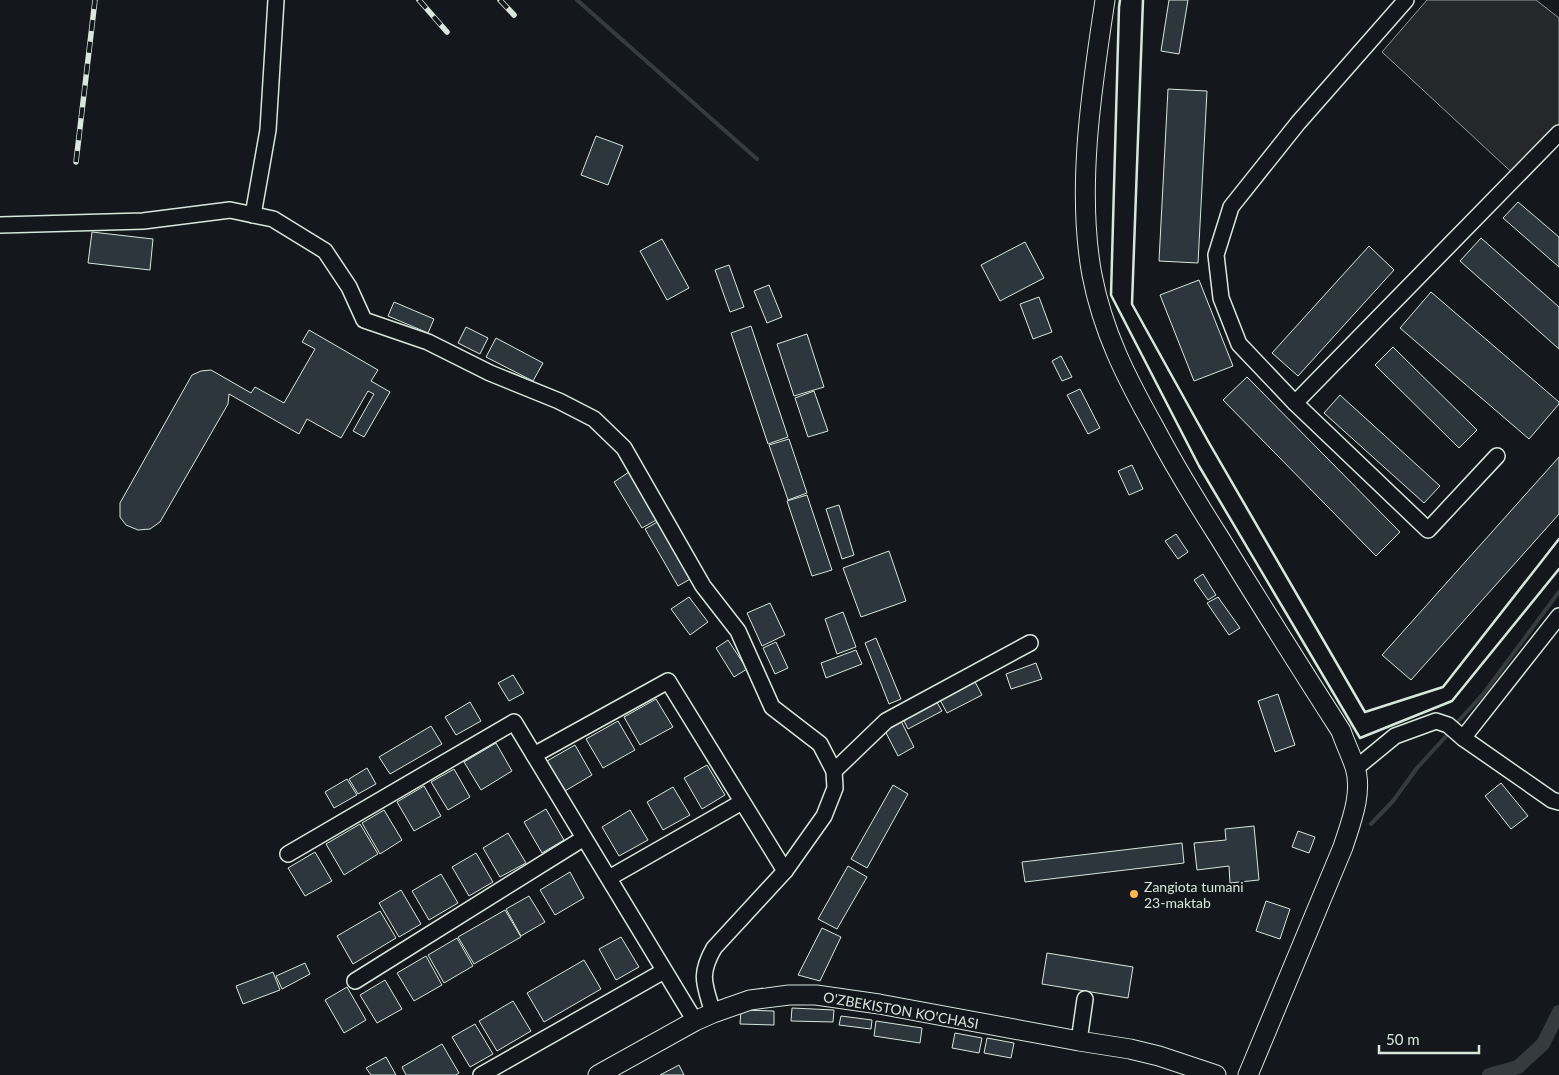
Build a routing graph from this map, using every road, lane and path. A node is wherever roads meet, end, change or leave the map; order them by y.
1 (276, 0) edge
2 (1105, 0) edge
3 (1406, 0) edge
4 (1559, 133) edge
5 (253, 215) junction
6 (0, 225) edge
7 (1294, 403) junction
8 (1498, 456) dead end
9 (1559, 616) edge
10 (1030, 643) dead end
11 (1456, 732) junction
12 (534, 755) junction
13 (1356, 768) junction
14 (834, 771) junction
15 (742, 802) junction
16 (1559, 802) edge
17 (584, 838) junction
18 (288, 854) dead end
19 (785, 871) junction
20 (609, 878) junction
21 (664, 971) junction
22 (355, 980) dead end
23 (1085, 999) dead end
24 (713, 1013) junction
25 (695, 1021) junction
26 (1079, 1042) junction
27 (481, 1075) edge
28 (598, 1075) edge
29 (1216, 1075) edge
30 (1248, 1075) edge

1 - 5 street
2 - 13 main road
3 - 7 street
4 - 7 street
5 - 6 street
5 - 14 street
7 - 8 street
9 - 11 street
10 - 14 street
11 - 13 street
11 - 16 street
12 - 15 street
12 - 17 street
12 - 18 street
13 - 30 main road
14 - 19 street
15 - 19 street
15 - 20 street
17 - 20 street
17 - 22 street
19 - 24 street
20 - 21 street
21 - 25 street
21 - 27 street
23 - 26 street
24 - 25 main road, O'ZBEKISTON KO'CHASI
24 - 26 main road, O'ZBEKISTON KO'CHASI
25 - 28 main road, O'ZBEKISTON KO'CHASI
26 - 29 main road, O'ZBEKISTON KO'CHASI

